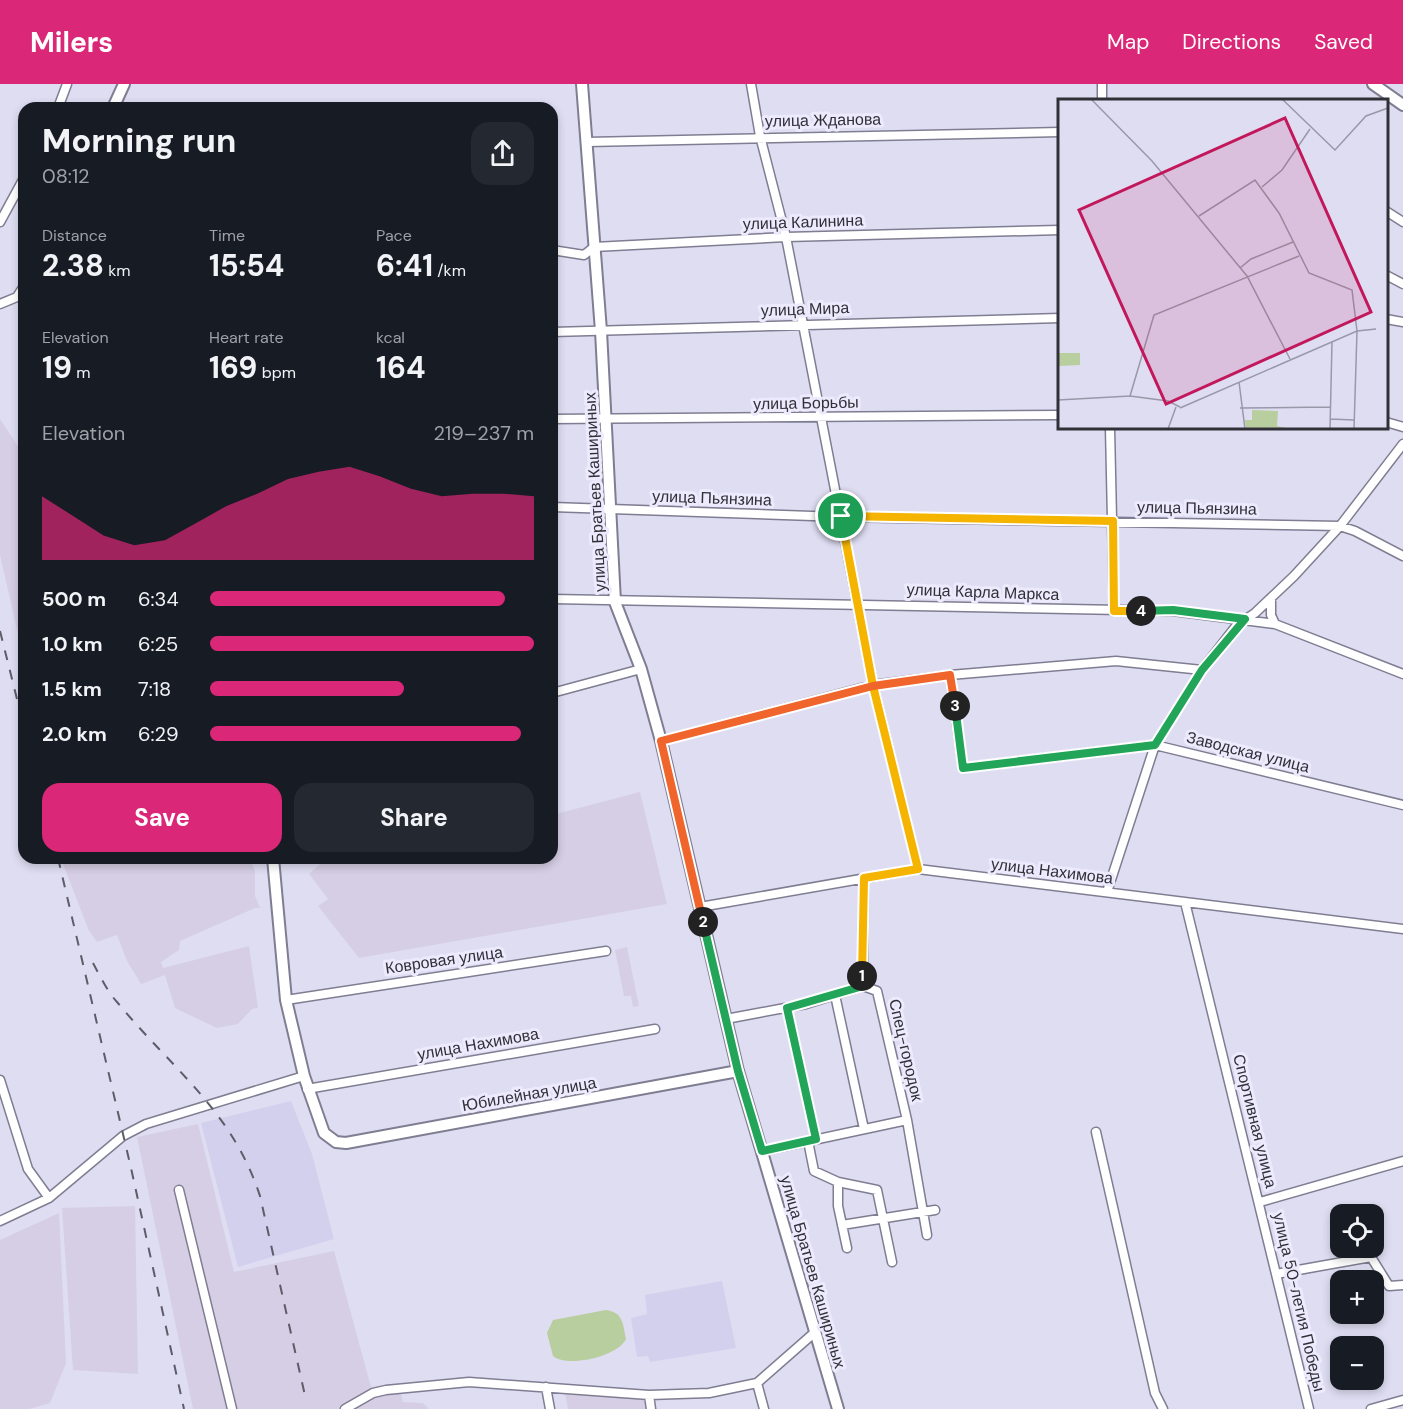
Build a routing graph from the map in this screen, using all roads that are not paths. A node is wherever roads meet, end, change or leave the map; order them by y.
1 (67, 84) edge
2 (124, 84) edge
3 (582, 84) edge
4 (751, 84) edge
5 (1373, 84) edge
6 (60, 102) edge
7 (116, 102) edge
8 (1403, 105) edge
9 (1058, 132) edge
10 (760, 136) junction
11 (587, 142) junction
12 (18, 189) edge
13 (1388, 212) edge
14 (0, 222) edge
15 (1403, 222) edge
16 (1058, 230) edge
17 (786, 237) junction
18 (594, 247) junction
19 (558, 251) edge
20 (1388, 276) edge
21 (1403, 284) edge
22 (18, 295) edge
23 (0, 304) edge
24 (1058, 318) edge
25 (1388, 319) edge
26 (1403, 322) edge
27 (802, 324) junction
28 (602, 331) junction
29 (558, 332) edge
30 (1058, 415) edge
31 (821, 417) junction
32 (558, 419) edge
33 (606, 419) junction
34 (1388, 423) edge
35 (1403, 427) edge
36 (1110, 429) edge
37 (1403, 444) edge
38 (558, 507) edge
39 (612, 510) junction
40 (841, 516) junction
41 (1113, 521) junction
42 (1340, 526) junction
43 (1403, 556) edge
44 (1271, 598) junction
45 (558, 600) edge
46 (615, 603) junction
47 (857, 604) junction
48 (1114, 611) junction
49 (1245, 619) junction
50 (1275, 624) junction
51 (641, 669) junction
52 (1202, 670) junction
53 (1403, 674) edge
54 (950, 675) junction
55 (873, 686) junction
56 (558, 691) edge
57 (661, 741) junction
58 (1155, 745) junction
59 (1403, 805) edge
60 (274, 864) edge
61 (918, 869) junction
62 (864, 878) junction
63 (1107, 892) junction
64 (1185, 902) junction
65 (700, 907) junction
66 (1403, 929) edge
67 (606, 951) dead end
68 (863, 986) junction
69 (835, 995) junction
70 (286, 1000) junction
71 (787, 1008) junction
72 (726, 1019) junction
73 (654, 1029) dead end
74 (738, 1071) junction
75 (304, 1076) junction
76 (0, 1080) edge
77 (307, 1089) junction
78 (907, 1120) junction
79 (864, 1129) junction
80 (1096, 1132) dead end
81 (812, 1140) junction
82 (762, 1151) junction
83 (1403, 1161) edge
84 (838, 1182) junction
85 (179, 1190) dead end
86 (49, 1198) junction
87 (1260, 1202) junction
88 (935, 1210) dead end
89 (923, 1213) junction
90 (883, 1219) junction
91 (0, 1221) edge
92 (842, 1225) junction
93 (927, 1235) dead end
94 (847, 1248) dead end
95 (892, 1263) dead end
96 (1276, 1274) junction
97 (1403, 1285) edge
98 (814, 1333) junction
99 (757, 1383) junction
100 (546, 1387) junction
101 (649, 1395) junction
102 (1403, 1400) edge
103 (232, 1409) edge
104 (345, 1409) edge
105 (550, 1409) edge
106 (651, 1409) edge
107 (764, 1409) edge
108 (838, 1409) edge
109 (1163, 1409) edge
110 (1308, 1409) edge
111 (1371, 1409) edge

1 - 6 street
2 - 7 main road
3 - 11 main road, улица Братьев Кашириных
4 - 10 street
5 - 8 main road
9 - 10 street, улица Жданова
10 - 11 street, улица Жданова
10 - 17 street
11 - 18 main road, улица Братьев Кашириных
12 - 14 street
13 - 15 street
16 - 17 street, улица Калинина
17 - 18 street, улица Калинина
17 - 27 street
18 - 19 street, улица Калинина
18 - 28 main road, улица Братьев Кашириных
20 - 21 street
22 - 23 street
24 - 27 street, улица Мира
25 - 26 street
27 - 28 street, улица Мира
27 - 31 street
28 - 29 street, улица Мира
28 - 33 main road, улица Братьев Кашириных
30 - 31 street, улица Борьбы
31 - 33 street, улица Борьбы
31 - 40 street
32 - 33 street, улица Борьбы
33 - 39 main road, улица Братьев Кашириных
34 - 35 street
36 - 41 street
37 - 42 street
38 - 39 street, улица Пьянзина
39 - 40 street, улица Пьянзина
39 - 46 main road, улица Братьев Кашириных
40 - 41 street, улица Пьянзина
40 - 47 street
41 - 42 street, улица Пьянзина
41 - 48 street
42 - 43 street, улица Пьянзина
42 - 44 street
44 - 49 street
44 - 50 street
45 - 46 street, улица Карла Маркса
46 - 47 street, улица Карла Маркса
46 - 51 main road, улица Братьев Кашириных
47 - 48 street, улица Карла Маркса
47 - 55 street
48 - 49 street, улица Карла Маркса
49 - 50 street, улица Карла Маркса
49 - 52 street
50 - 53 street, улица Карла Маркса
51 - 56 street
51 - 57 main road, улица Братьев Кашириных
52 - 54 street
52 - 58 street
54 - 55 street
54 - 58 street, Заводская улица
55 - 57 street
55 - 61 street
57 - 65 main road, улица Братьев Кашириных
58 - 59 street, Заводская улица
58 - 63 street
60 - 70 main road
61 - 62 street, улица Нахимова
61 - 63 street, улица Нахимова
62 - 65 street, улица Нахимова
62 - 68 street
63 - 64 street, улица Нахимова
64 - 66 street, улица Нахимова
64 - 87 street, Спортивная улица
65 - 72 main road, улица Братьев Кашириных
67 - 70 street, Ковровая улица
68 - 69 street
68 - 78 street, Спец-городок
69 - 71 street
69 - 79 street
70 - 75 main road
71 - 72 street
71 - 81 street
72 - 74 main road, улица Братьев Кашириных
73 - 77 street, улица Нахимова
74 - 77 main road, Юбилейная улица
74 - 82 main road, улица Братьев Кашириных
75 - 77 main road
75 - 86 street
76 - 86 street
78 - 79 street
78 - 89 street, Спец-городок
79 - 81 street
80 - 109 street
81 - 82 street
81 - 84 street
82 - 98 main road, улица Братьев Кашириных
83 - 87 street, Спортивная улица
84 - 90 street
84 - 92 street
85 - 103 street
86 - 91 street
87 - 96 street, улица 50-летия Победы
88 - 89 street
89 - 90 street
89 - 93 street, Спец-городок
90 - 92 street
90 - 95 street
92 - 94 street
96 - 97 street
96 - 110 street, улица 50-летия Победы
98 - 99 street
98 - 108 main road, улица Братьев Кашириных
99 - 101 street
99 - 107 street
100 - 101 street
100 - 104 street
100 - 105 street
101 - 106 street
102 - 111 street

